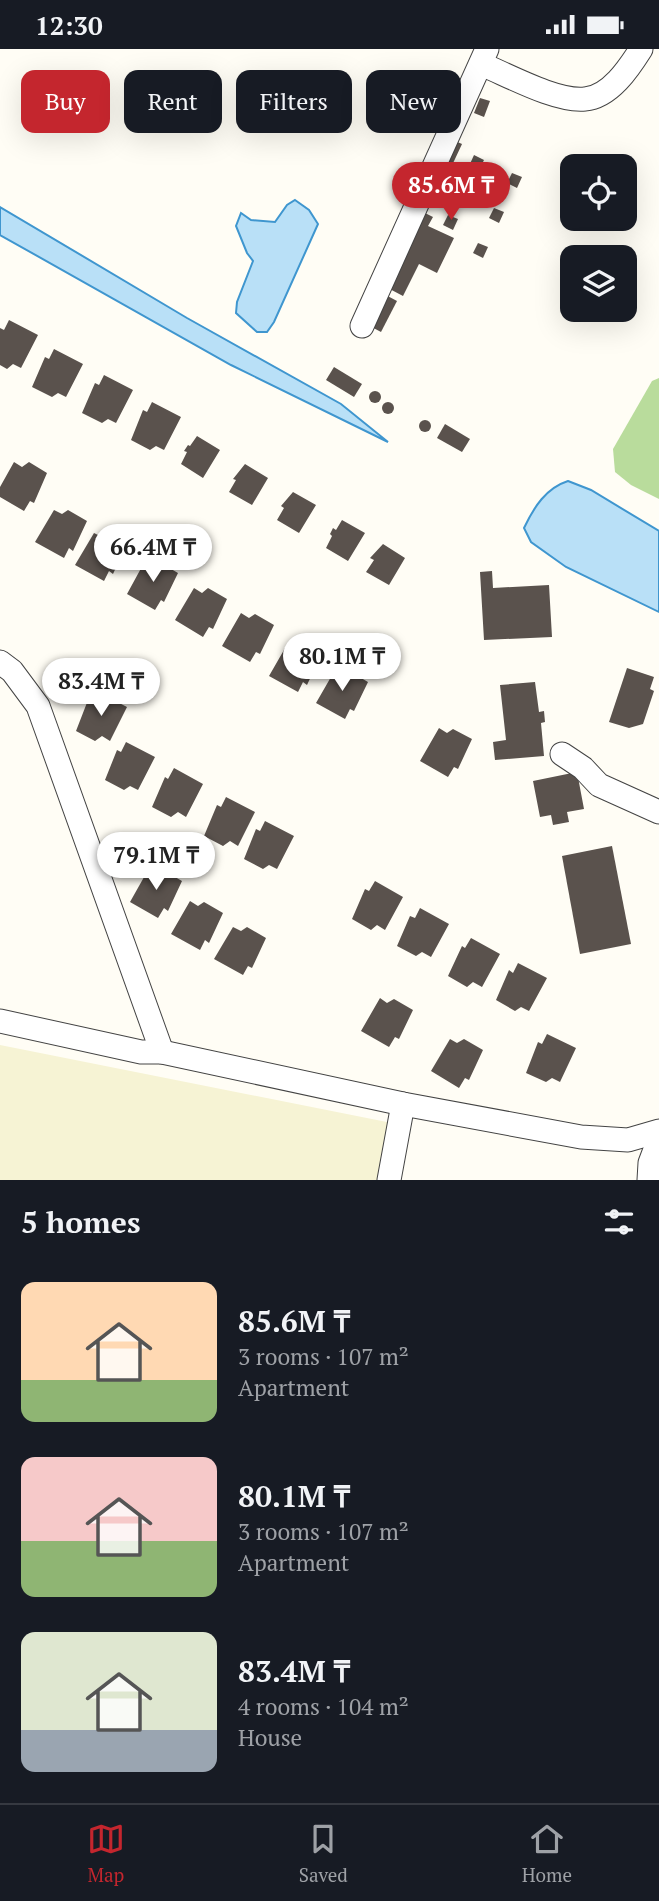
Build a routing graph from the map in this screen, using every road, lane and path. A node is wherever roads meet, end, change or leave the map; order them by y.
1 (641, 49) edge
2 (484, 56) edge
3 (362, 326) dead end
4 (0, 662) edge
5 (562, 754) dead end
6 (659, 812) edge
7 (0, 1021) edge
8 (162, 1052) junction
9 (403, 1104) junction
10 (659, 1131) edge
11 (659, 1139) edge
12 (389, 1180) edge
13 (649, 1180) edge

1 - 2 street
2 - 3 street
4 - 8 street
5 - 6 street
7 - 8 street
8 - 9 street
9 - 10 street
9 - 12 street
11 - 13 street

